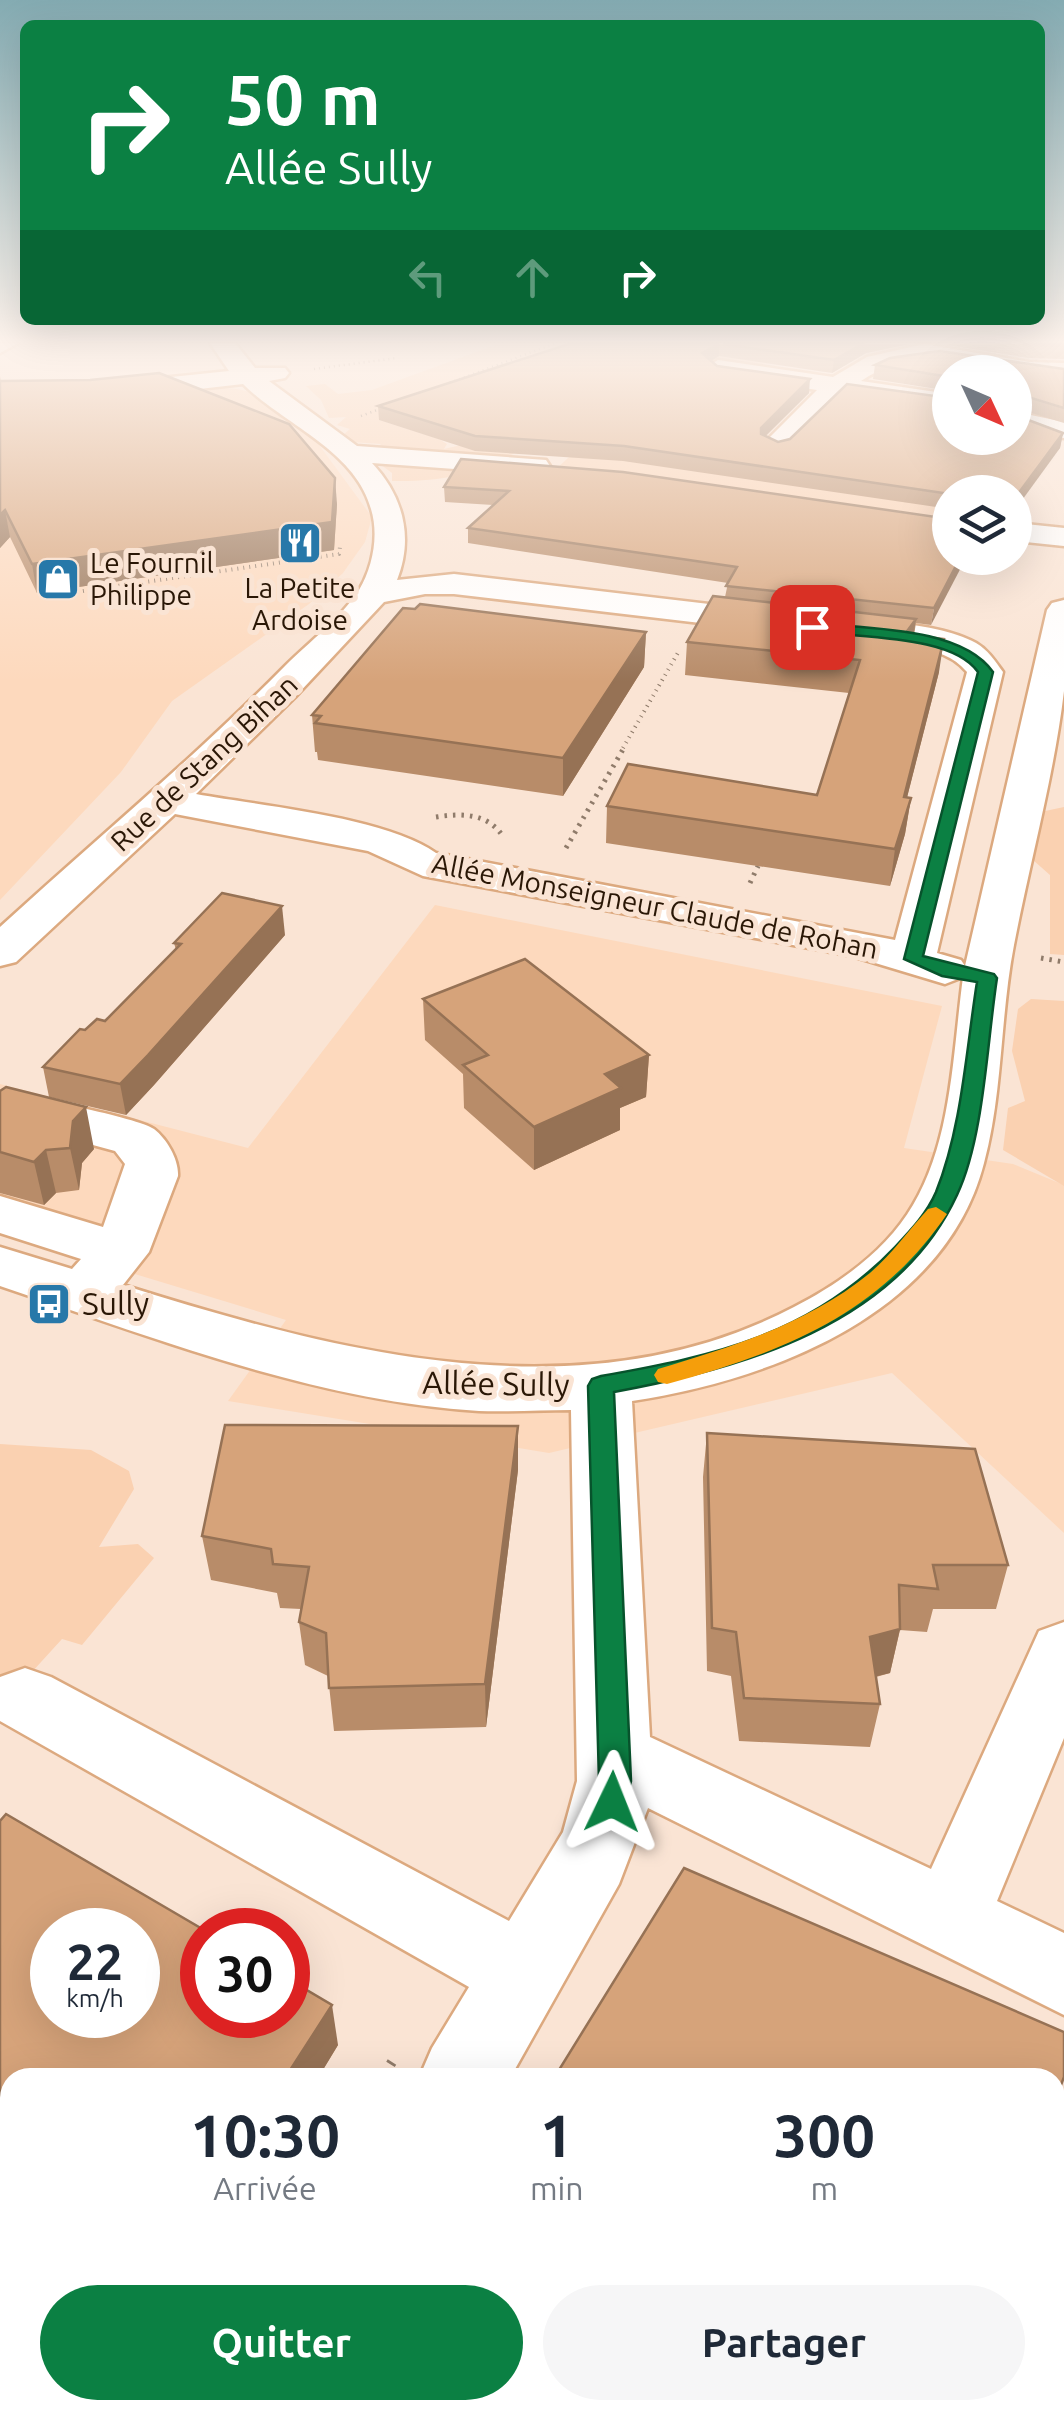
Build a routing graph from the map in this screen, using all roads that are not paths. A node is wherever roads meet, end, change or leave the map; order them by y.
1 (348, 456) edge
2 (415, 456) edge
3 (556, 467) edge
4 (1032, 534) edge
5 (1064, 537) edge
6 (428, 539) dead end
7 (382, 564) junction
8 (1064, 610) edge
9 (249, 676) dead end
10 (253, 720) junction
11 (181, 736) junction
12 (165, 800) junction
13 (71, 887) junction
14 (0, 919) edge
15 (0, 952) edge
16 (913, 959) junction
17 (987, 978) junction
18 (0, 1110) edge
19 (0, 1214) edge
20 (121, 1252) junction
21 (0, 1266) edge
22 (82, 1293) junction
23 (601, 1386) junction
24 (1064, 1652) edge
25 (25, 1699) dead end
26 (614, 1763) junction
27 (950, 1918) junction
28 (524, 1973) junction
29 (1064, 1976) edge
30 (432, 2060) edge

1 - 7 street
2 - 3 street
4 - 5 street
6 - 7 street
7 - 9 street, Rue de Stang Bihan
7 - 10 street, Rue de Stang Bihan
7 - 16 street, Allée Monseigneur Claude de Rohan
8 - 17 street, Allée Sully
10 - 11 street
10 - 12 street, Rue de Stang Bihan
11 - 13 street
11 - 14 street, Rue de Stang Bihan
12 - 13 street, Rue de Stang Bihan
12 - 16 street, Allée Monseigneur Claude de Rohan
13 - 15 street, Rue de Stang Bihan
16 - 17 street, Allée Monseigneur Claude de Rohan
17 - 23 street, Allée Sully
18 - 20 street
19 - 20 street
20 - 22 street
21 - 22 street, Allée Sully
22 - 23 street, Allée Sully
23 - 26 street
24 - 27 street
25 - 28 street
26 - 27 street
26 - 28 street
27 - 29 street
28 - 30 street

